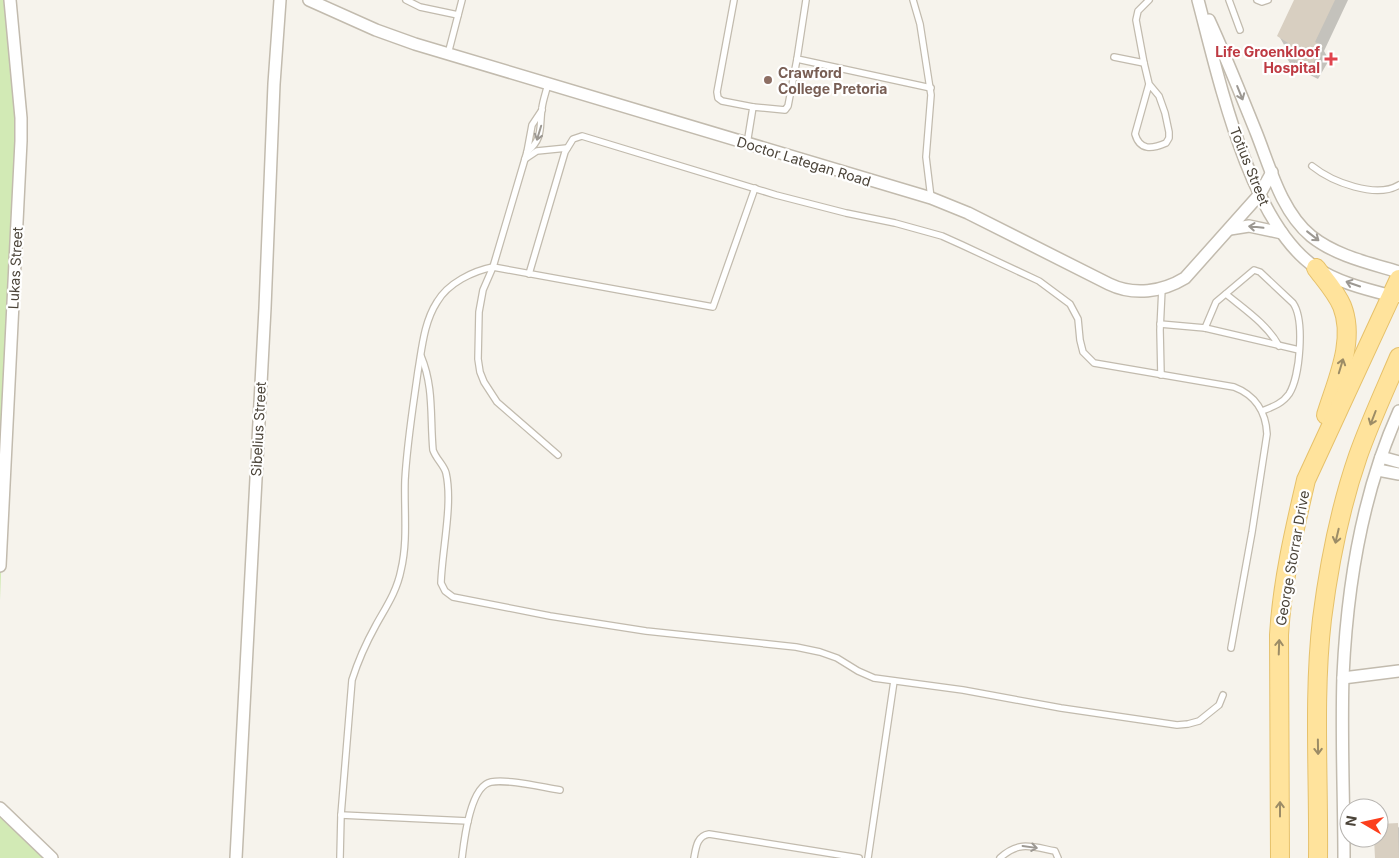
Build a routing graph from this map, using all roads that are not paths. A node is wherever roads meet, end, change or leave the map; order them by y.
1 (10, 0) edge
2 (280, 0) edge
3 (309, 0) edge
4 (406, 0) edge
5 (462, 0) edge
6 (734, 0) edge
7 (806, 0) edge
8 (913, 0) edge
9 (1149, 0) edge
10 (1199, 0) edge
11 (1229, 0) edge
12 (1257, 0) edge
13 (1268, 0) edge
14 (458, 15) junction
15 (1240, 30) dead end
16 (448, 54) junction
17 (1114, 57) dead end
18 (797, 59) junction
19 (1144, 63) junction
20 (548, 84) junction
21 (1149, 84) junction
22 (930, 88) junction
23 (753, 107) junction
24 (542, 110) junction
25 (747, 144) junction
26 (567, 148) junction
27 (527, 152) junction
28 (524, 161) junction
29 (1312, 166) dead end
30 (1272, 172) junction
31 (1399, 184) edge
32 (755, 188) junction
33 (1260, 194) junction
34 (931, 198) junction
35 (1285, 203) junction
36 (1230, 229) junction
37 (1282, 233) junction
38 (493, 267) junction
39 (1316, 268) junction
40 (1399, 272) edge
41 (529, 274) junction
42 (1399, 279) edge
43 (1162, 288) junction
44 (1226, 294) junction
45 (1395, 297) edge
46 (1160, 324) junction
47 (1205, 328) junction
48 (1279, 346) junction
49 (1299, 350) junction
50 (421, 356) junction
51 (1399, 357) edge
52 (1161, 375) junction
53 (1262, 411) junction
54 (1399, 411) edge
55 (558, 455) dead end
56 (1381, 457) junction
57 (1399, 462) edge
58 (1378, 470) junction
59 (1399, 474) edge
60 (1306, 480) junction
61 (0, 566) edge
62 (1231, 648) dead end
63 (1399, 671) edge
64 (1343, 678) junction
65 (894, 681) junction
66 (1223, 695) dead end
67 (560, 790) dead end
68 (0, 808) edge
69 (341, 815) junction
70 (468, 821) junction
71 (52, 858) edge
72 (236, 858) edge
73 (340, 858) edge
74 (462, 858) edge
75 (694, 858) edge
76 (859, 858) edge
77 (868, 858) edge
78 (1000, 858) edge
79 (1058, 858) edge
80 (1280, 858) edge
81 (1318, 858) edge
82 (1344, 858) edge

1 - 61 street, Lukas Street
2 - 72 street, Sibelius Street
3 - 16 street, Doctor Lategan Road
4 - 14 lane
5 - 14 lane
6 - 23 lane
7 - 18 lane
8 - 22 lane
9 - 19 lane
10 -> 30 street, Totius Street
10 - 33 street, Totius Street
11 - 15 lane
12 - 13 lane
14 - 16 lane
16 - 20 street, Doctor Lategan Road
17 - 19 lane
18 - 22 lane
18 - 23 lane
19 - 21 lane
20 - 24 lane
20 - 25 street, Doctor Lategan Road
21 - 21 lane
22 - 34 lane
23 - 25 lane
24 - 27 lane
24 -> 27 lane
25 - 34 street, Doctor Lategan Road
26 - 28 lane
26 - 32 lane
26 - 41 lane
27 - 28 lane
28 - 38 lane
29 - 31 lane
30 - 33 street, Doctor Lategan Road
30 - 35 street, Totius Street
32 - 41 lane
32 - 52 lane
33 - 35 street
33 - 36 street, Doctor Lategan Road
33 - 37 street, Totius Street
34 - 43 street, Doctor Lategan Road
35 -> 40 street, Totius Street
37 -> 36 street
36 - 43 street, Doctor Lategan Road
37 - 39 street, Totius Street
38 - 41 lane
38 - 50 lane
38 - 55 lane
45 -> 39 street, Totius Street
60 -> 39 main road
42 - 45 main road, George Storrar Drive
43 - 46 lane
44 - 47 lane
44 - 48 lane
44 - 49 lane
45 - 60 main road, George Storrar Drive
46 - 47 lane
46 - 52 lane
47 - 48 lane
48 - 49 lane
49 - 53 lane
50 - 65 lane
50 - 69 lane
51 -> 81 main road
52 - 53 lane
53 - 62 lane
54 - 56 street
56 - 57 street
56 - 58 street
58 - 59 street
58 - 64 street
80 -> 60 main road, George Storrar Drive
63 - 64 street
64 - 82 street
65 - 66 lane
65 - 77 lane
67 - 70 lane
68 - 71 street
69 - 70 lane
69 - 73 lane
70 - 74 lane
75 - 76 lane
78 -> 79 lane

